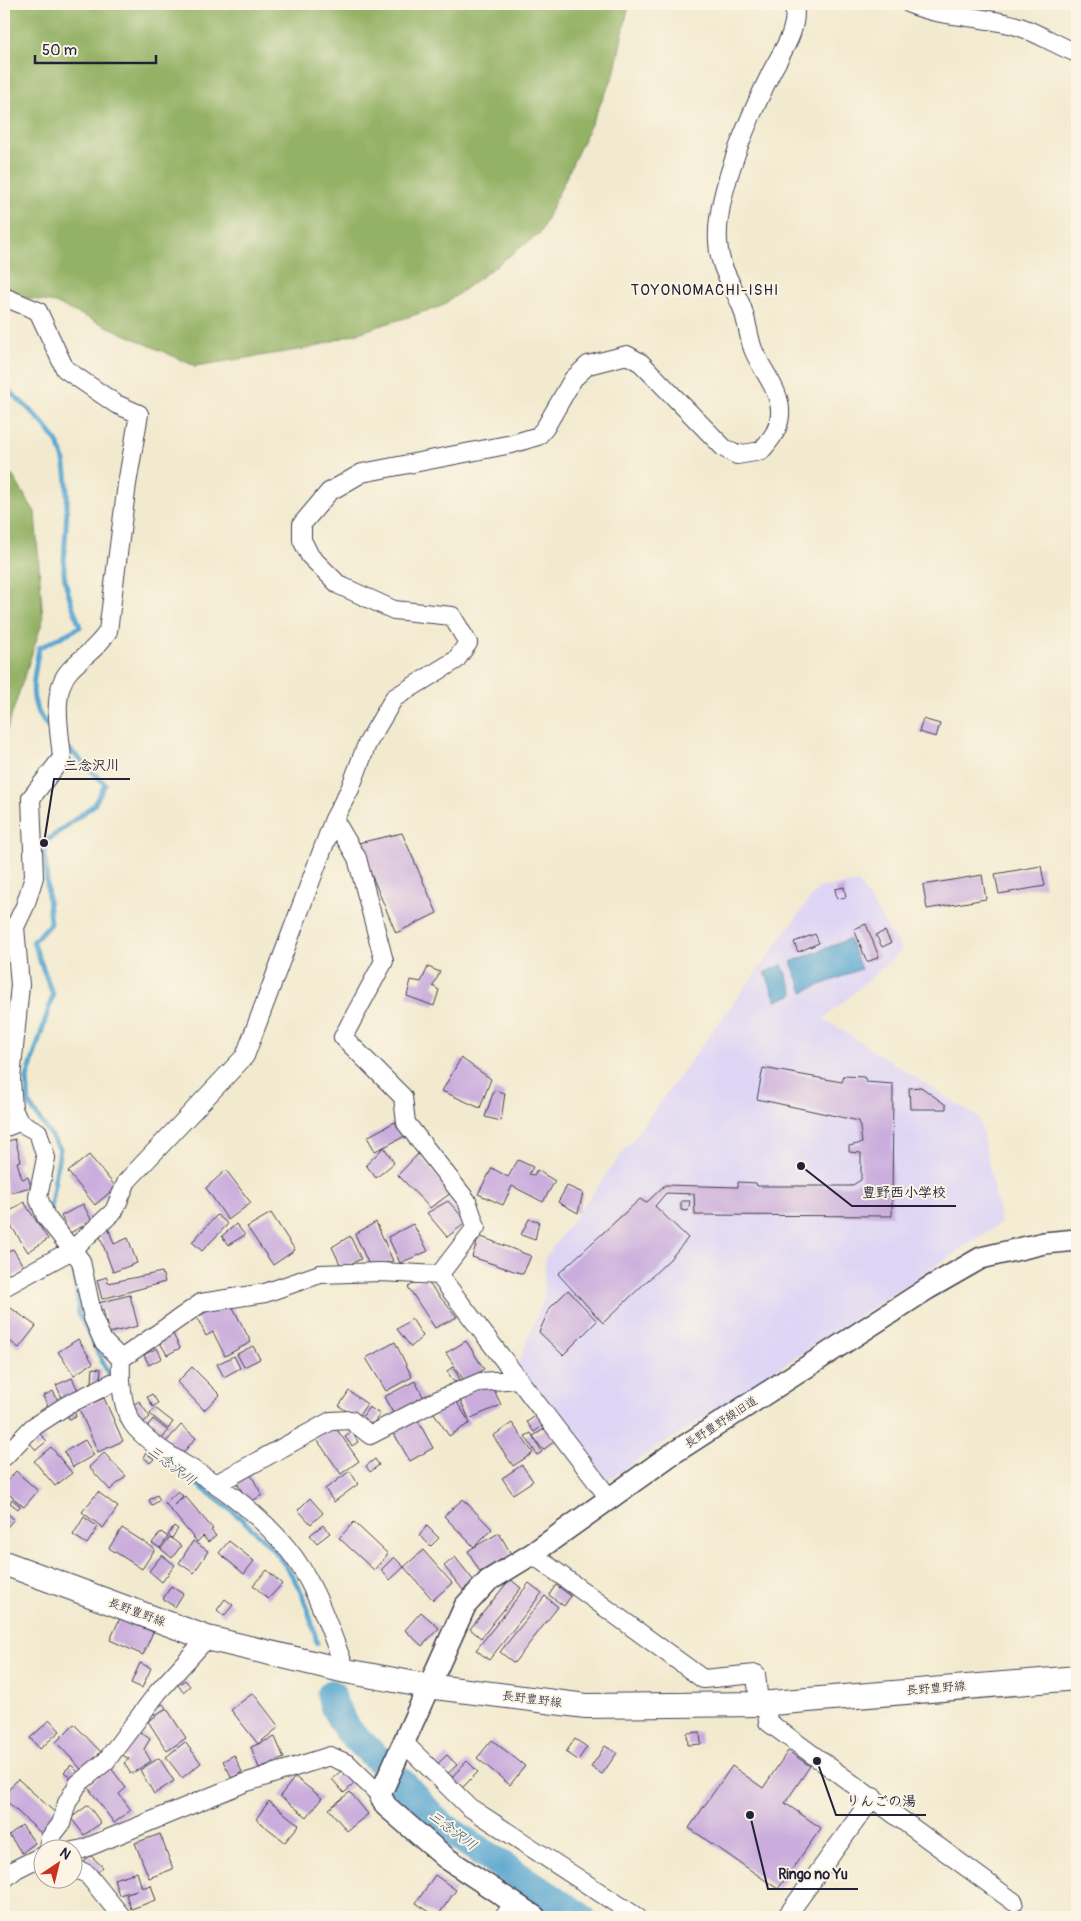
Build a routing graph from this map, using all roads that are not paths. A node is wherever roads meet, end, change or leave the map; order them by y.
1 (794, 4) edge
2 (910, 4) edge
3 (1077, 53) edge
4 (4, 297) edge
5 (334, 819) junction
6 (9, 925) edge
7 (12, 1125) edge
8 (1077, 1240) edge
9 (72, 1250) junction
10 (439, 1275) junction
11 (4, 1287) edge
12 (121, 1360) junction
13 (519, 1379) junction
14 (115, 1382) junction
15 (4, 1457) edge
16 (216, 1484) junction
17 (609, 1498) junction
18 (532, 1554) junction
19 (4, 1564) edge
20 (207, 1638) junction
21 (346, 1671) junction
22 (1077, 1678) edge
23 (427, 1686) junction
24 (763, 1704) junction
25 (400, 1748) junction
26 (383, 1788) junction
27 (873, 1797) junction
28 (50, 1838) edge
29 (82, 1849) edge
30 (32, 1861) edge
31 (82, 1872) edge
32 (4, 1879) edge
33 (1014, 1902) dead end
34 (509, 1910) edge
35 (122, 1917) edge
36 (535, 1917) edge
37 (637, 1917) edge
38 (786, 1917) edge

1 - 5 street
2 - 3 street
4 - 6 street
5 - 9 street
5 - 10 street
6 - 7 street
7 - 9 street
8 - 17 street, 長野豊野線旧道
9 - 11 street
9 - 12 street
10 - 12 street
10 - 13 street
12 - 14 street
13 - 16 street
13 - 17 street
14 - 15 street
14 - 16 street
16 - 21 street
17 - 18 street, 長野豊野線旧道
18 - 23 street, 長野豊野線旧道
18 - 24 street
19 - 20 main road, 長野豊野線
20 - 21 main road, 長野豊野線
20 - 28 street
21 - 23 main road, 長野豊野線
22 - 24 main road, 長野豊野線
23 - 24 main road, 長野豊野線
23 - 25 street, 長野豊野線旧道
24 - 27 street
25 - 26 street, 長野豊野線旧道
25 - 37 street
26 - 29 street
26 - 34 street
27 - 33 street
27 - 38 street
30 - 32 street
31 - 35 street
34 - 36 street

